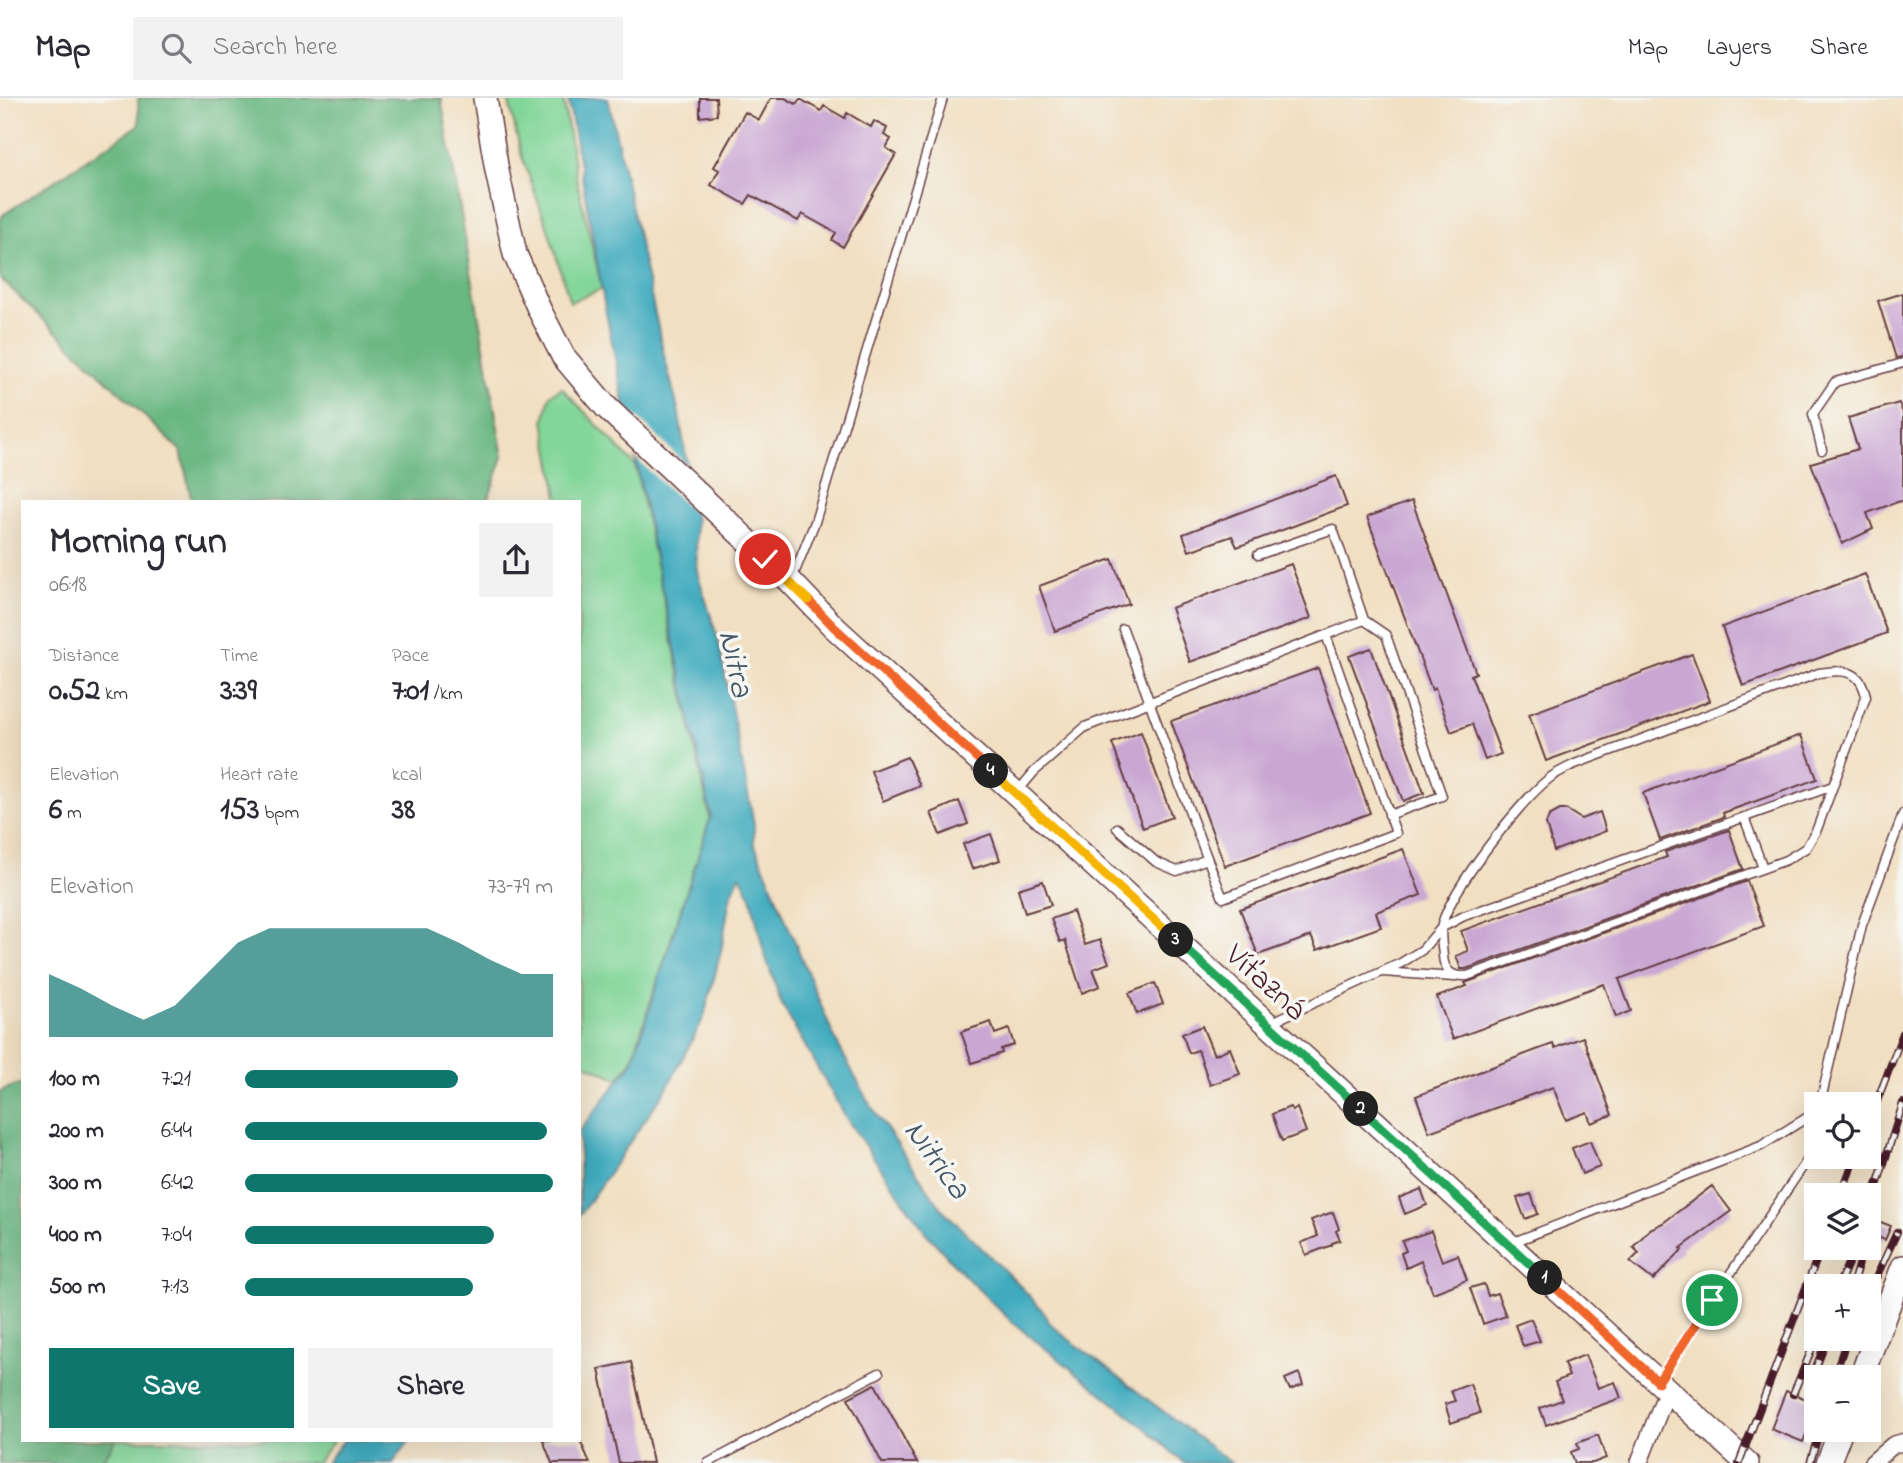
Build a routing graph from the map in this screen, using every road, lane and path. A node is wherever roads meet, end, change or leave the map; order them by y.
1 (485, 98) edge
2 (943, 98) edge
3 (1903, 363) edge
4 (1822, 450) dead end
5 (1258, 555) dead end
6 (791, 582) junction
7 (1364, 620) junction
8 (1123, 629) dead end
9 (1326, 635) junction
10 (1149, 701) junction
11 (1833, 786) junction
12 (1016, 793) junction
13 (1903, 814) edge
14 (1390, 815) junction
15 (1744, 817) junction
16 (1117, 828) dead end
17 (1207, 859) junction
18 (1763, 868) junction
19 (1441, 928) junction
20 (1381, 972) junction
21 (1457, 977) junction
22 (1268, 1024) junction
23 (1823, 1092) edge
24 (1804, 1119) edge
25 (1804, 1164) edge
26 (1508, 1244) junction
27 (1903, 1267) edge
28 (1866, 1365) edge
29 (879, 1373) dead end
30 (1662, 1386) junction
31 (1836, 1442) edge
32 (1903, 1442) edge
33 (708, 1463) edge
34 (1639, 1463) edge
35 (1747, 1463) edge
36 (1828, 1463) edge
37 (1872, 1463) edge

1 - 6 main road, Víťazná
2 - 6 lane
3 - 4 lane
5 - 7 lane
6 - 12 main road, Víťazná
7 - 9 lane
7 - 14 lane
8 - 10 lane
9 - 10 lane
9 - 14 lane
10 - 12 lane
10 - 17 lane
11 - 15 lane
11 - 18 lane
11 - 19 lane
12 - 22 main road, Víťazná
13 - 23 lane
14 - 17 lane
15 - 18 lane
15 - 19 lane
16 - 17 lane
18 - 21 lane
19 - 20 lane
19 - 21 lane
20 - 21 lane
20 - 22 lane
22 - 26 main road, Víťazná
24 - 26 lane
25 - 30 lane
26 - 30 main road, Víťazná
27 - 28 main road
29 - 33 lane
30 - 34 street
30 - 35 main road, Víťazná
31 - 36 main road
32 - 37 street

